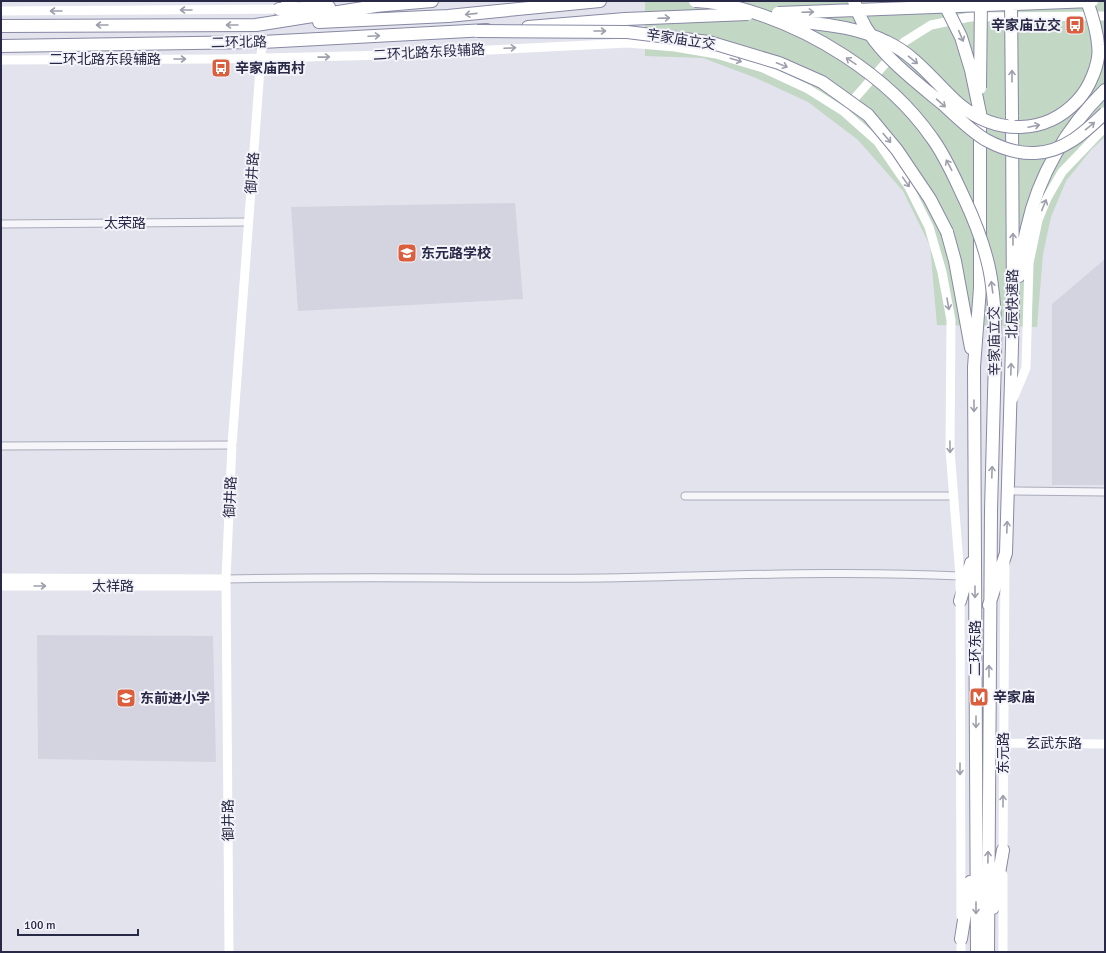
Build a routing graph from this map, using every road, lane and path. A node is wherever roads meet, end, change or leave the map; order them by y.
1 (293, 1) edge
2 (432, 1) edge
3 (600, 1) edge
4 (695, 1) edge
5 (854, 1) edge
6 (944, 1) edge
7 (961, 1) edge
8 (981, 1) edge
9 (1011, 1) edge
10 (1087, 1) edge
11 (1092, 1) edge
12 (248, 5) edge
13 (278, 5) edge
14 (382, 5) junction
15 (1, 12) edge
16 (744, 14) junction
17 (1105, 16) edge
18 (962, 18) junction
19 (256, 25) junction
20 (1, 26) edge
21 (477, 31) junction
22 (262, 42) junction
23 (1, 46) edge
24 (260, 58) junction
25 (1, 60) edge
26 (1105, 90) edge
27 (843, 111) junction
28 (980, 113) junction
29 (1105, 113) edge
30 (1105, 127) edge
31 (248, 222) junction
32 (1, 224) edge
33 (1013, 311) junction
34 (974, 367) junction
35 (1010, 406) junction
36 (232, 445) junction
37 (1, 446) edge
38 (1008, 491) junction
39 (1105, 492) edge
40 (685, 496) dead end
41 (953, 496) junction
42 (975, 550) junction
43 (1006, 553) junction
44 (960, 576) junction
45 (1, 578) edge
46 (226, 583) junction
47 (1, 586) edge
48 (960, 601) junction
49 (989, 605) junction
50 (1003, 743) junction
51 (1105, 744) edge
52 (976, 847) junction
53 (1003, 850) junction
54 (961, 939) junction
55 (988, 947) edge
56 (229, 952) edge
57 (961, 952) edge
58 (977, 952) edge
59 (1003, 952) edge

1 - 13 main road
2 - 14 highway
3 -> 19 highway, 二环北路
49 -> 4 highway, 辛家庙立交, bridge
5 -> 29 highway, bridge
6 -> 28 highway, bridge
7 - 18 main road
8 - 28 highway, bridge
33 -> 9 highway, 北辰快速路, bridge
16 -> 10 highway, bridge
16 -> 11 highway, 辛家庙立交, bridge
12 - 13 main road
12 -> 15 main road
13 - 14 highway
14 - 19 highway, 二环北路
21 -> 16 highway, 辛家庙立交, bridge
17 - 18 main road
18 - 27 main road
19 -> 20 highway, 二环北路
22 -> 21 highway, 二环北路
21 -> 34 highway, 辛家庙立交, bridge
22 - 23 highway, 二环北路
22 - 24 main road, 御井路
25 -> 24 main road, 二环北路东段辅路
24 -> 27 main road, 二环北路东段辅路
24 - 31 main road, 御井路
26 - 33 highway
27 -> 41 main road, 二环北路东段辅路
28 - 34 highway
35 -> 30 main road
31 - 32 street, 太荣路
31 - 36 main road, 御井路
35 -> 33 highway, 北辰快速路
34 -> 42 highway, 二环东路
35 - 38 highway, 北辰快速路
36 - 37 street
36 - 46 main road, 御井路
38 - 39 street
43 -> 38 highway, 北辰快速路
40 - 41 street
41 - 44 main road, 二环北路东段辅路
42 - 48 highway
42 -> 52 highway, 二环东路
43 - 49 highway, 北辰快速路
43 - 50 main road, 东元路
44 - 46 street
44 - 48 main road
45 - 46 main road, 太祥路
47 -> 46 main road, 太祥路
46 - 56 main road, 御井路
48 -> 54 main road
55 -> 49 highway, 辛家庙立交
50 - 51 main road, 玄武东路
53 -> 50 main road, 东元路
52 - 54 highway
52 -> 58 highway, 二环东路
53 - 55 highway
53 - 59 main road, 东元路
54 - 57 main road

